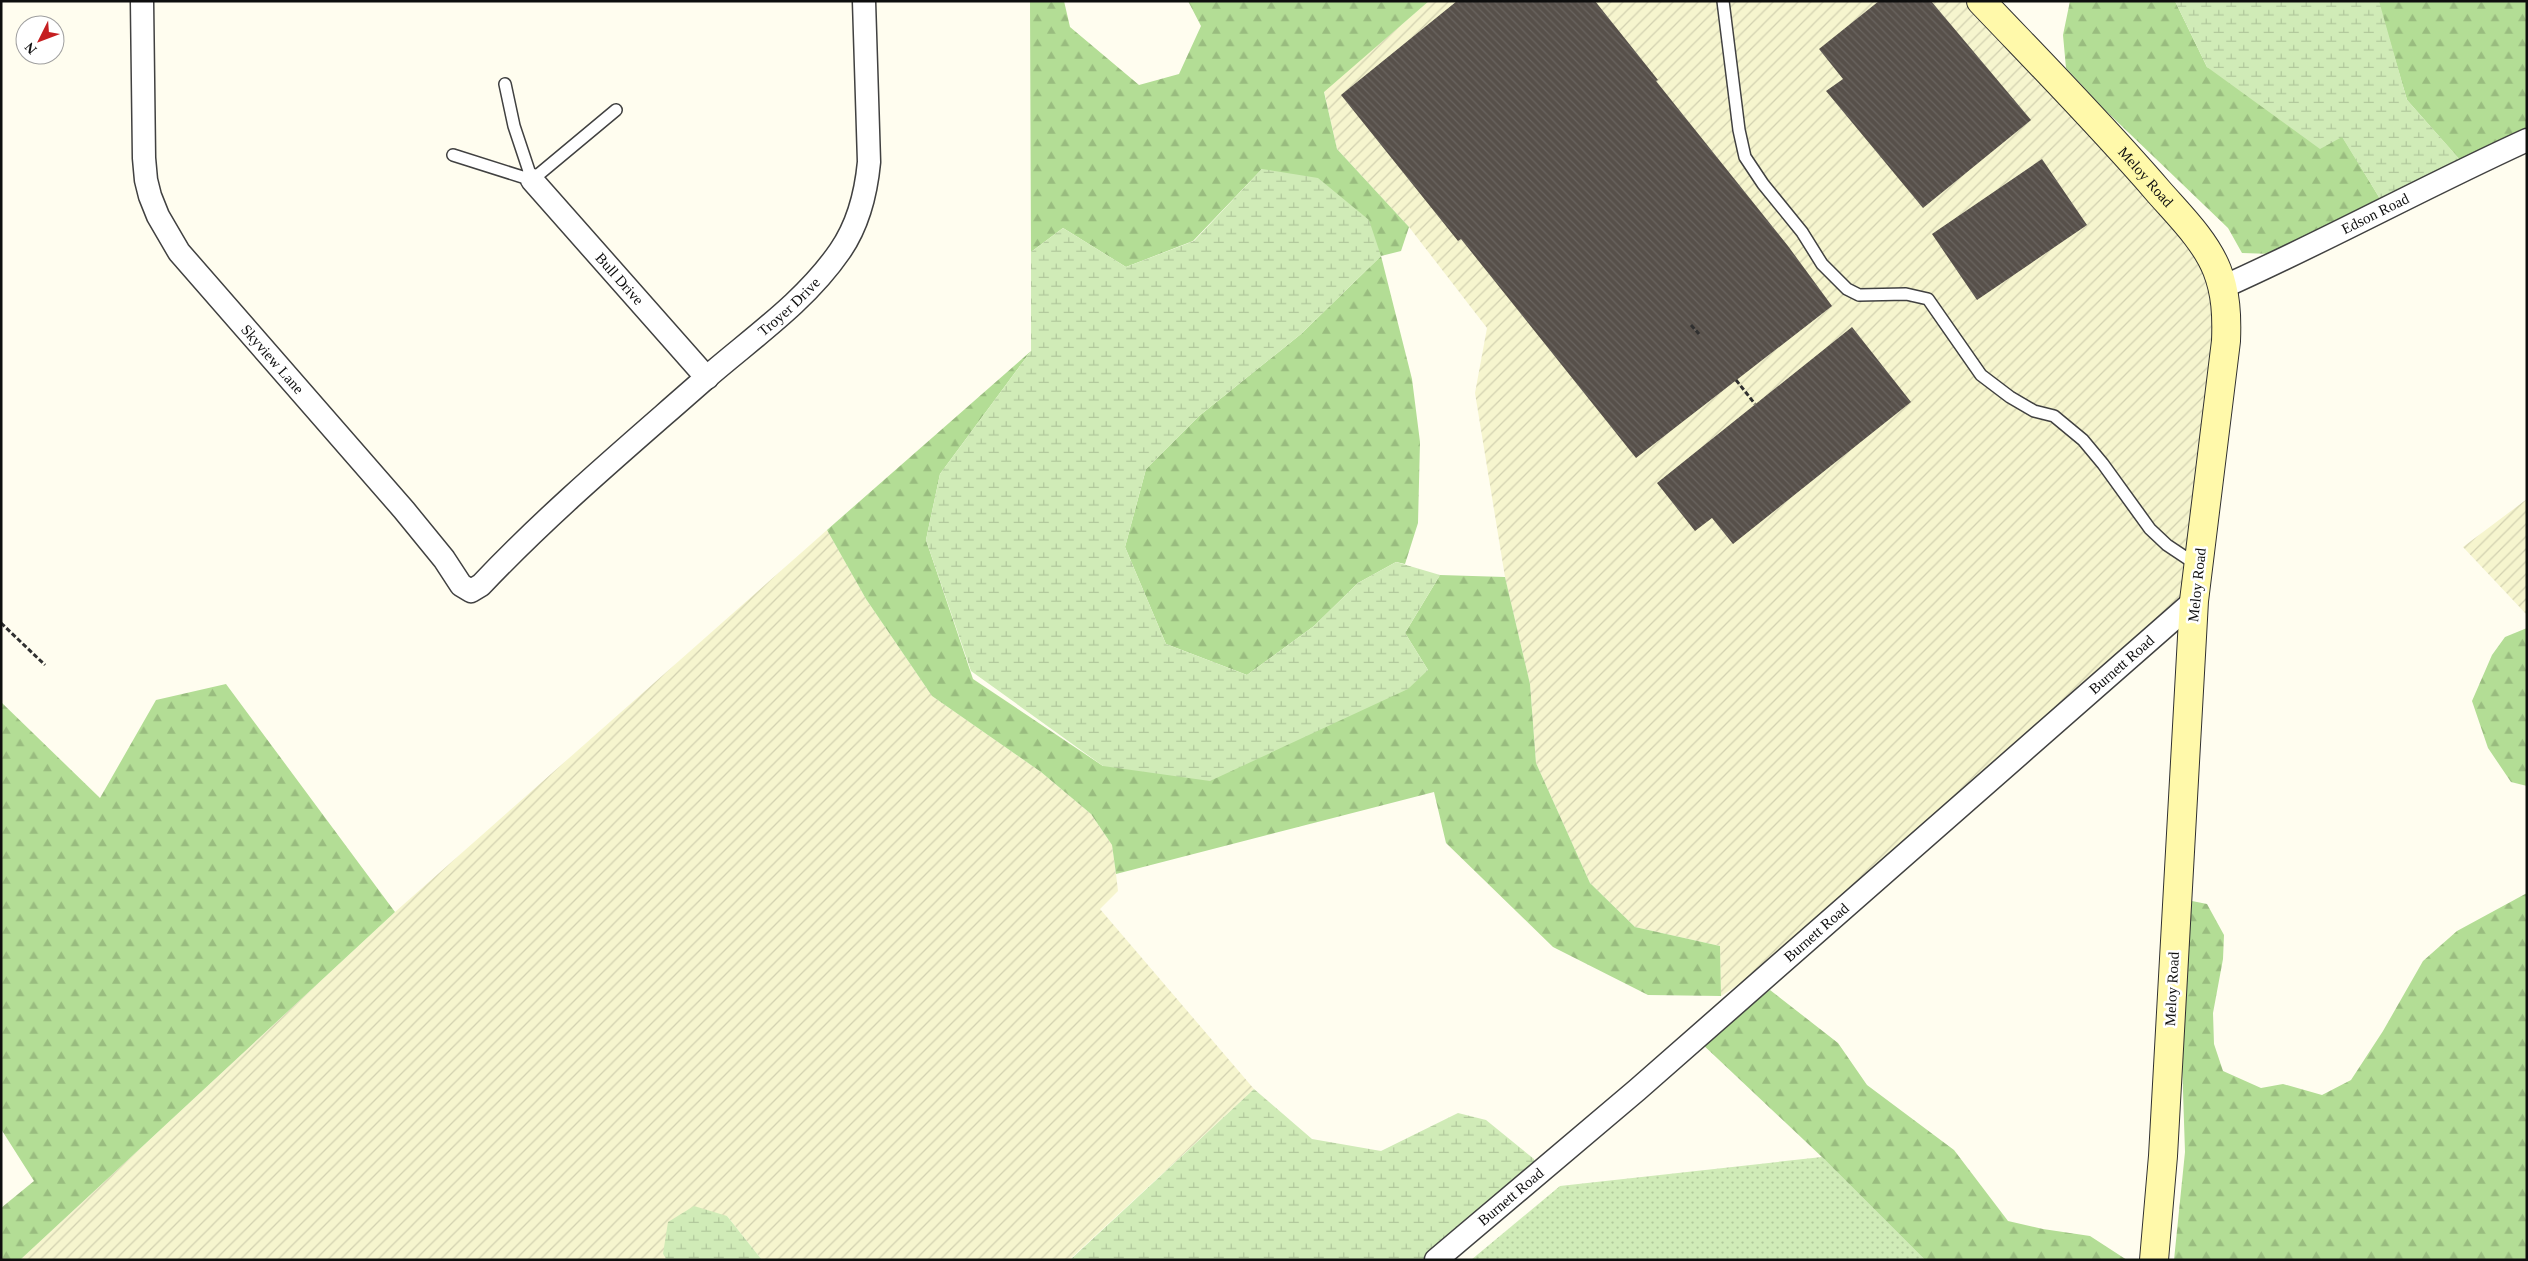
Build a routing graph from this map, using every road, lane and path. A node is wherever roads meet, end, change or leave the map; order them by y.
1 (142, 1) edge
2 (864, 1) edge
3 (1723, 1) edge
4 (1982, 1) edge
5 (505, 84) dead end
6 (616, 110) dead end
7 (2527, 140) edge
8 (453, 155) dead end
9 (532, 180) junction
10 (2223, 287) junction
11 (1691, 325) dead end
12 (1699, 334) dead end
13 (707, 378) junction
14 (1736, 380) dead end
15 (1755, 404) dead end
16 (540, 526) joint
17 (2198, 566) junction
18 (2194, 601) junction
19 (1, 623) edge
20 (45, 665) dead end
21 (1436, 1260) edge
22 (2154, 1260) edge

1 - 16 street, Skyview Lane
2 - 13 street, Troyer Drive
3 - 17 lane
4 - 10 street, Meloy Road
5 - 9 lane
6 - 9 lane
7 - 10 street, Edson Road
8 - 9 lane
9 - 13 street, Bull Drive
10 - 17 street, Meloy Road
11 - 12 path
13 - 16 street, Troyer Drive
14 - 15 path
17 - 18 street, Meloy Road
18 - 21 street, Burnett Road
18 - 22 street, Meloy Road
19 - 20 path

